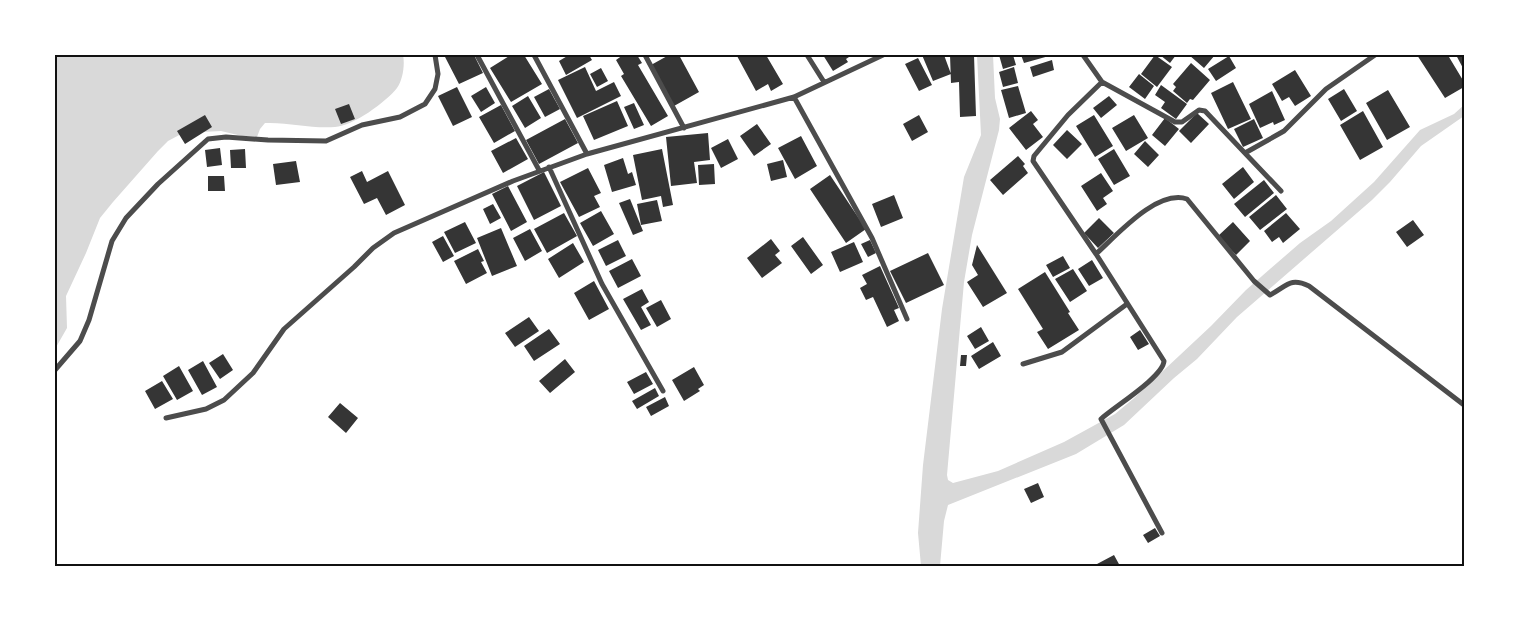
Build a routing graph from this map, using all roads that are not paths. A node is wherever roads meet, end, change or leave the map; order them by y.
1 (435, 55) edge
2 (477, 55) edge
3 (534, 55) edge
4 (644, 55) edge
5 (807, 55) edge
6 (883, 55) edge
7 (1083, 55) edge
8 (1375, 55) edge
9 (824, 82) junction
10 (1102, 82) junction
11 (794, 98) junction
12 (684, 128) junction
13 (1245, 153) junction
14 (587, 154) junction
15 (549, 167) junction
16 (540, 170) junction
17 (1281, 191) dead end
18 (1096, 254) junction
19 (1127, 304) junction
20 (907, 319) dead end
21 (1024, 364) dead end
22 (55, 370) edge
23 (663, 391) dead end
24 (1464, 405) edge
25 (166, 418) dead end
26 (1162, 533) dead end

1 - 22 street
2 - 16 street
3 - 14 street
4 - 12 street
5 - 9 street
6 - 9 street
7 - 10 street
8 - 13 street
9 - 11 street
10 - 13 street
10 - 18 street
11 - 12 street
11 - 20 street
12 - 14 street
13 - 17 street
14 - 15 street
15 - 16 street
15 - 23 street
16 - 25 street
18 - 19 street
18 - 24 street
19 - 21 street
19 - 26 street

